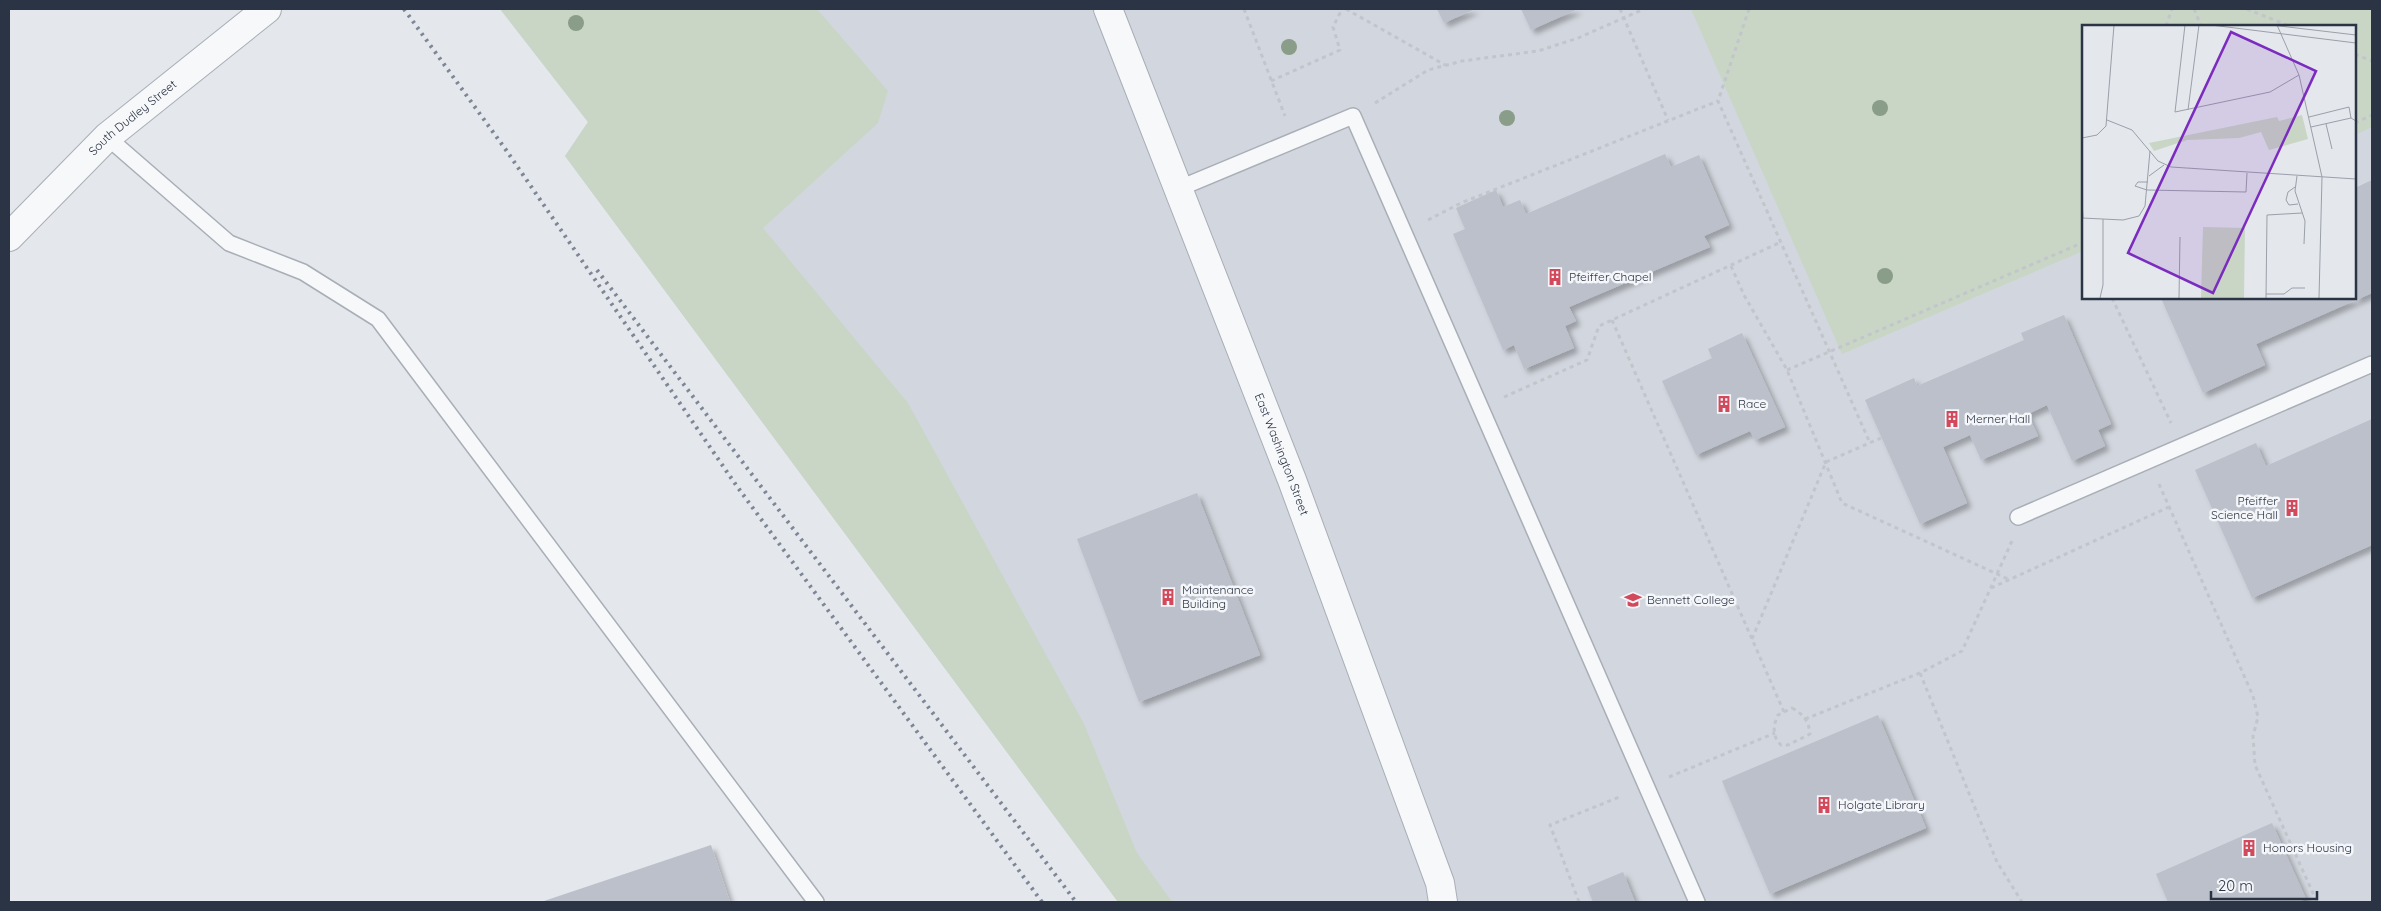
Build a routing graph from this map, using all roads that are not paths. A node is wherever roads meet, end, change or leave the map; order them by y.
1 (267, 9) edge
2 (1108, 9) edge
3 (107, 137) junction
4 (1180, 188) junction
5 (9, 238) edge
6 (2372, 364) edge
7 (2018, 517) road end
8 (816, 902) edge
9 (1443, 902) edge
10 (1697, 902) edge

1 - 3 street, South Dudley Street
2 - 4 street, East Washington Street
3 - 5 street, South Dudley Street
3 - 8 lane
4 - 9 street, East Washington Street
4 - 10 lane
6 - 7 lane

